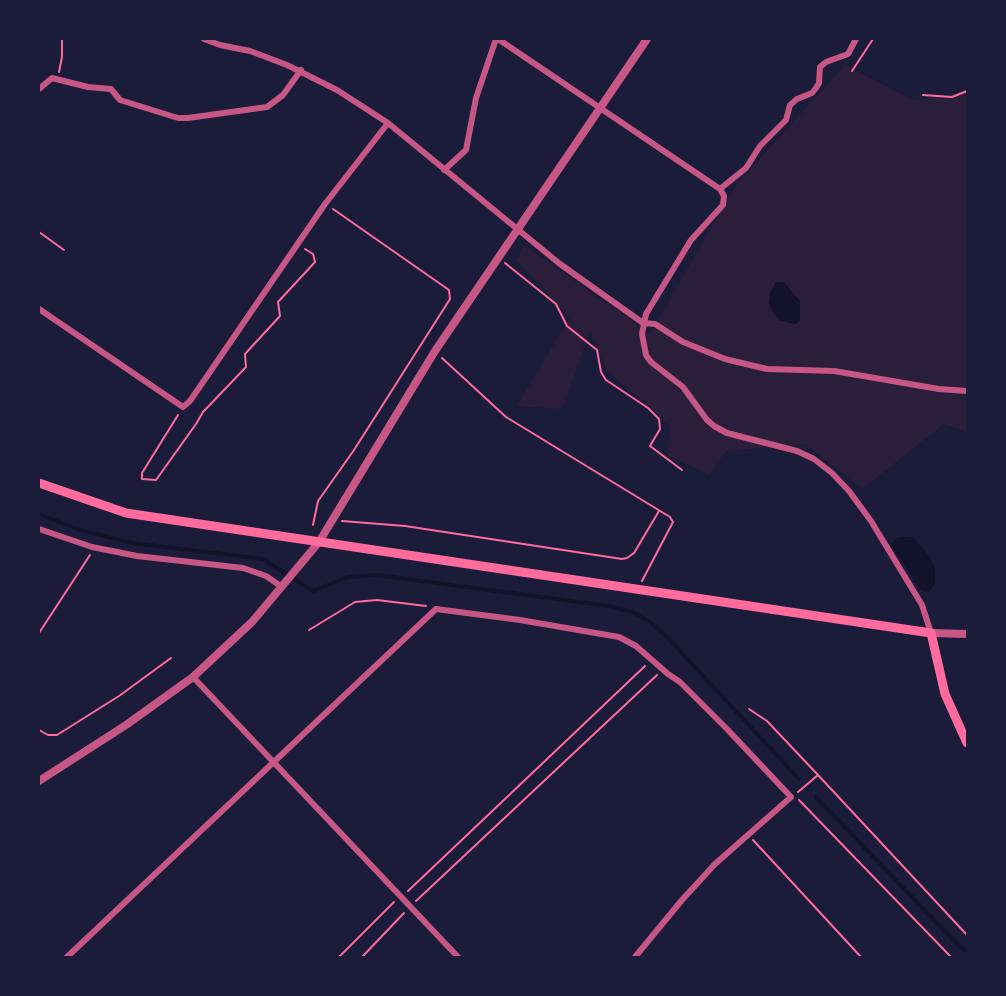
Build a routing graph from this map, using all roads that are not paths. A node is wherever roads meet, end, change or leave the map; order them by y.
1 (204, 39) edge
2 (497, 39) edge
3 (647, 39) edge
4 (856, 39) edge
5 (301, 70) junction
6 (39, 89) edge
7 (599, 108) junction
8 (388, 123) junction
9 (444, 170) junction
10 (720, 189) junction
11 (39, 309) edge
12 (644, 323) junction
13 (967, 391) edge
14 (39, 483) edge
15 (39, 529) edge
16 (319, 542) junction
17 (282, 587) junction
18 (931, 633) junction
19 (967, 634) edge
20 (193, 677) junction
21 (967, 743) edge
22 (274, 762) junction
23 (39, 781) edge
24 (67, 957) edge
25 (458, 957) edge
26 (635, 957) edge

1 - 5 street
2 - 7 street
2 - 9 street
3 - 7 street
4 - 10 street
5 - 6 street
5 - 8 street
7 - 10 street
7 - 16 street
8 - 9 street
8 - 11 street
9 - 12 street
10 - 12 street
12 - 13 street
12 - 18 street
14 - 16 main road
15 - 17 street
16 - 17 street
16 - 18 main road
17 - 20 street
18 - 19 street
18 - 21 main road
20 - 22 street
20 - 23 street
22 - 24 street
22 - 25 street
22 - 26 street

